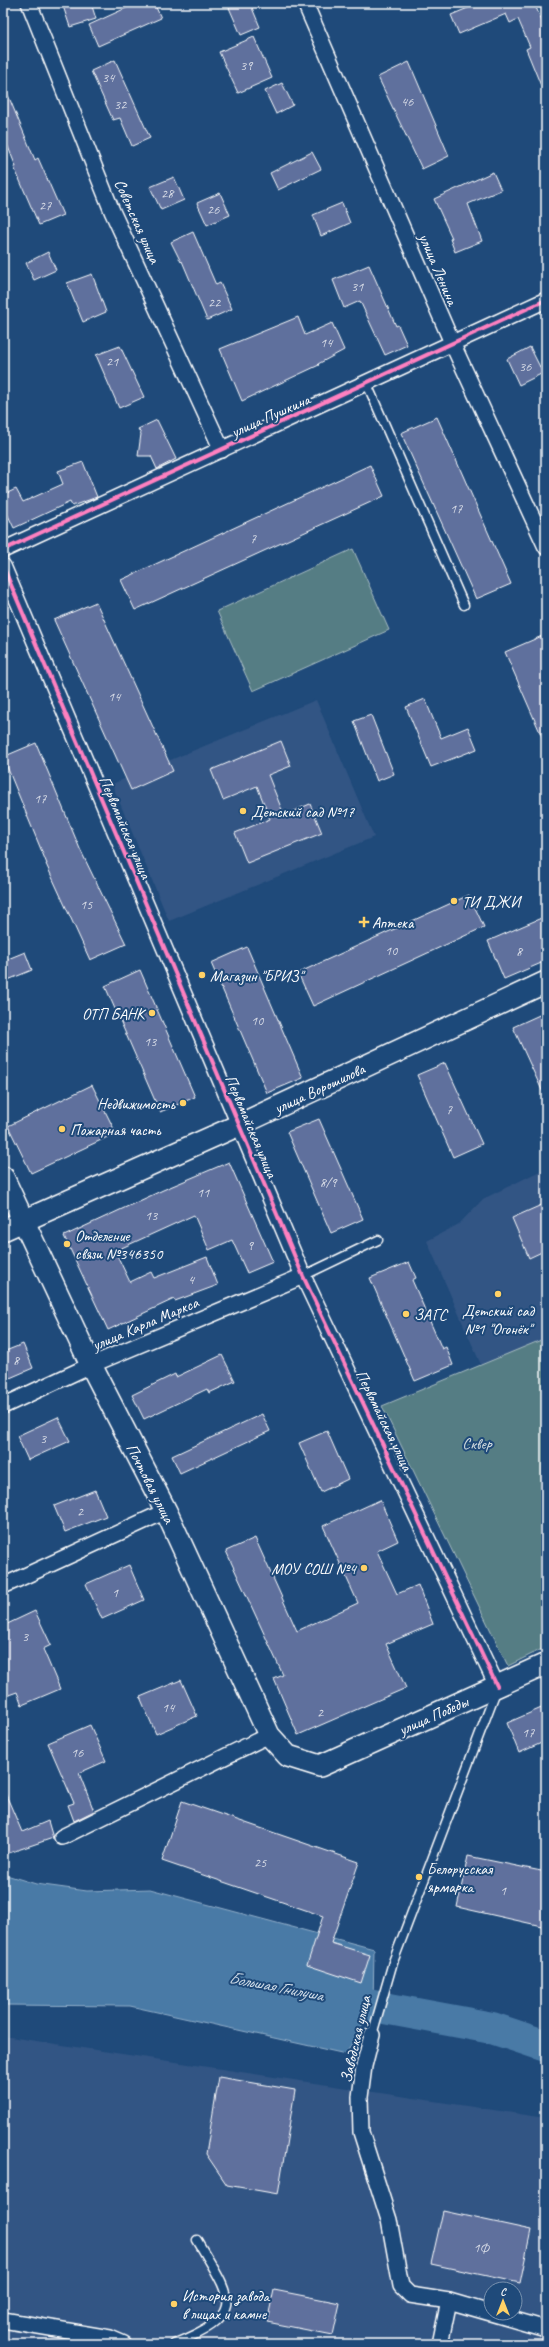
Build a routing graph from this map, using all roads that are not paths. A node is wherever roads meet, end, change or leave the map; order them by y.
1 (29, 3) edge
2 (305, 3) edge
3 (546, 300) edge
4 (452, 345) junction
5 (367, 384) junction
6 (222, 450) junction
7 (546, 547) edge
8 (3, 550) edge
9 (3, 566) edge
10 (464, 605) dead end
11 (546, 982) edge
12 (239, 1125) junction
13 (3, 1177) edge
14 (22, 1221) junction
15 (3, 1230) edge
16 (378, 1240) dead end
17 (303, 1276) junction
18 (91, 1365) junction
19 (3, 1406) edge
20 (166, 1511) junction
21 (3, 1586) edge
22 (546, 1664) edge
23 (497, 1686) junction
24 (269, 1735) junction
25 (320, 1766) joint
26 (62, 1837) dead end
27 (372, 2036) joint
28 (197, 2240) dead end
29 (449, 2300) junction
30 (3, 2320) edge
31 (546, 2329) edge
32 (124, 2344) edge
33 (174, 2344) edge
34 (440, 2344) edge

1 - 6 street, Советская улица
2 - 4 street, улица Ленина
3 - 4 street, улица Пушкина
4 - 5 street, улица Пушкина
4 - 7 street, улица Ленина
5 - 6 street, улица Пушкина
5 - 10 lane
6 - 8 street, улица Пушкина
9 - 12 street, Первомайская улица
11 - 12 main road, улица Ворошилова
12 - 14 main road, улица Ворошилова
12 - 17 street, Первомайская улица
13 - 14 main road, Почтовая улица
14 - 15 main road, улица Ворошилова
14 - 18 main road, Почтовая улица
16 - 17 lane
17 - 18 street, улица Карла Маркса
17 - 23 street, Первомайская улица
18 - 19 street, улица Карла Маркса
18 - 20 main road, Почтовая улица
20 - 21 street
20 - 24 main road, Почтовая улица
22 - 23 main road, улица Победы
23 - 25 main road, улица Победы
23 - 27 lane, Заводская улица
24 - 25 main road, Почтовая улица
24 - 26 street
27 - 29 street, Заводская улица
28 - 33 lane
29 - 31 street, Заводская улица
29 - 34 street
30 - 32 street

